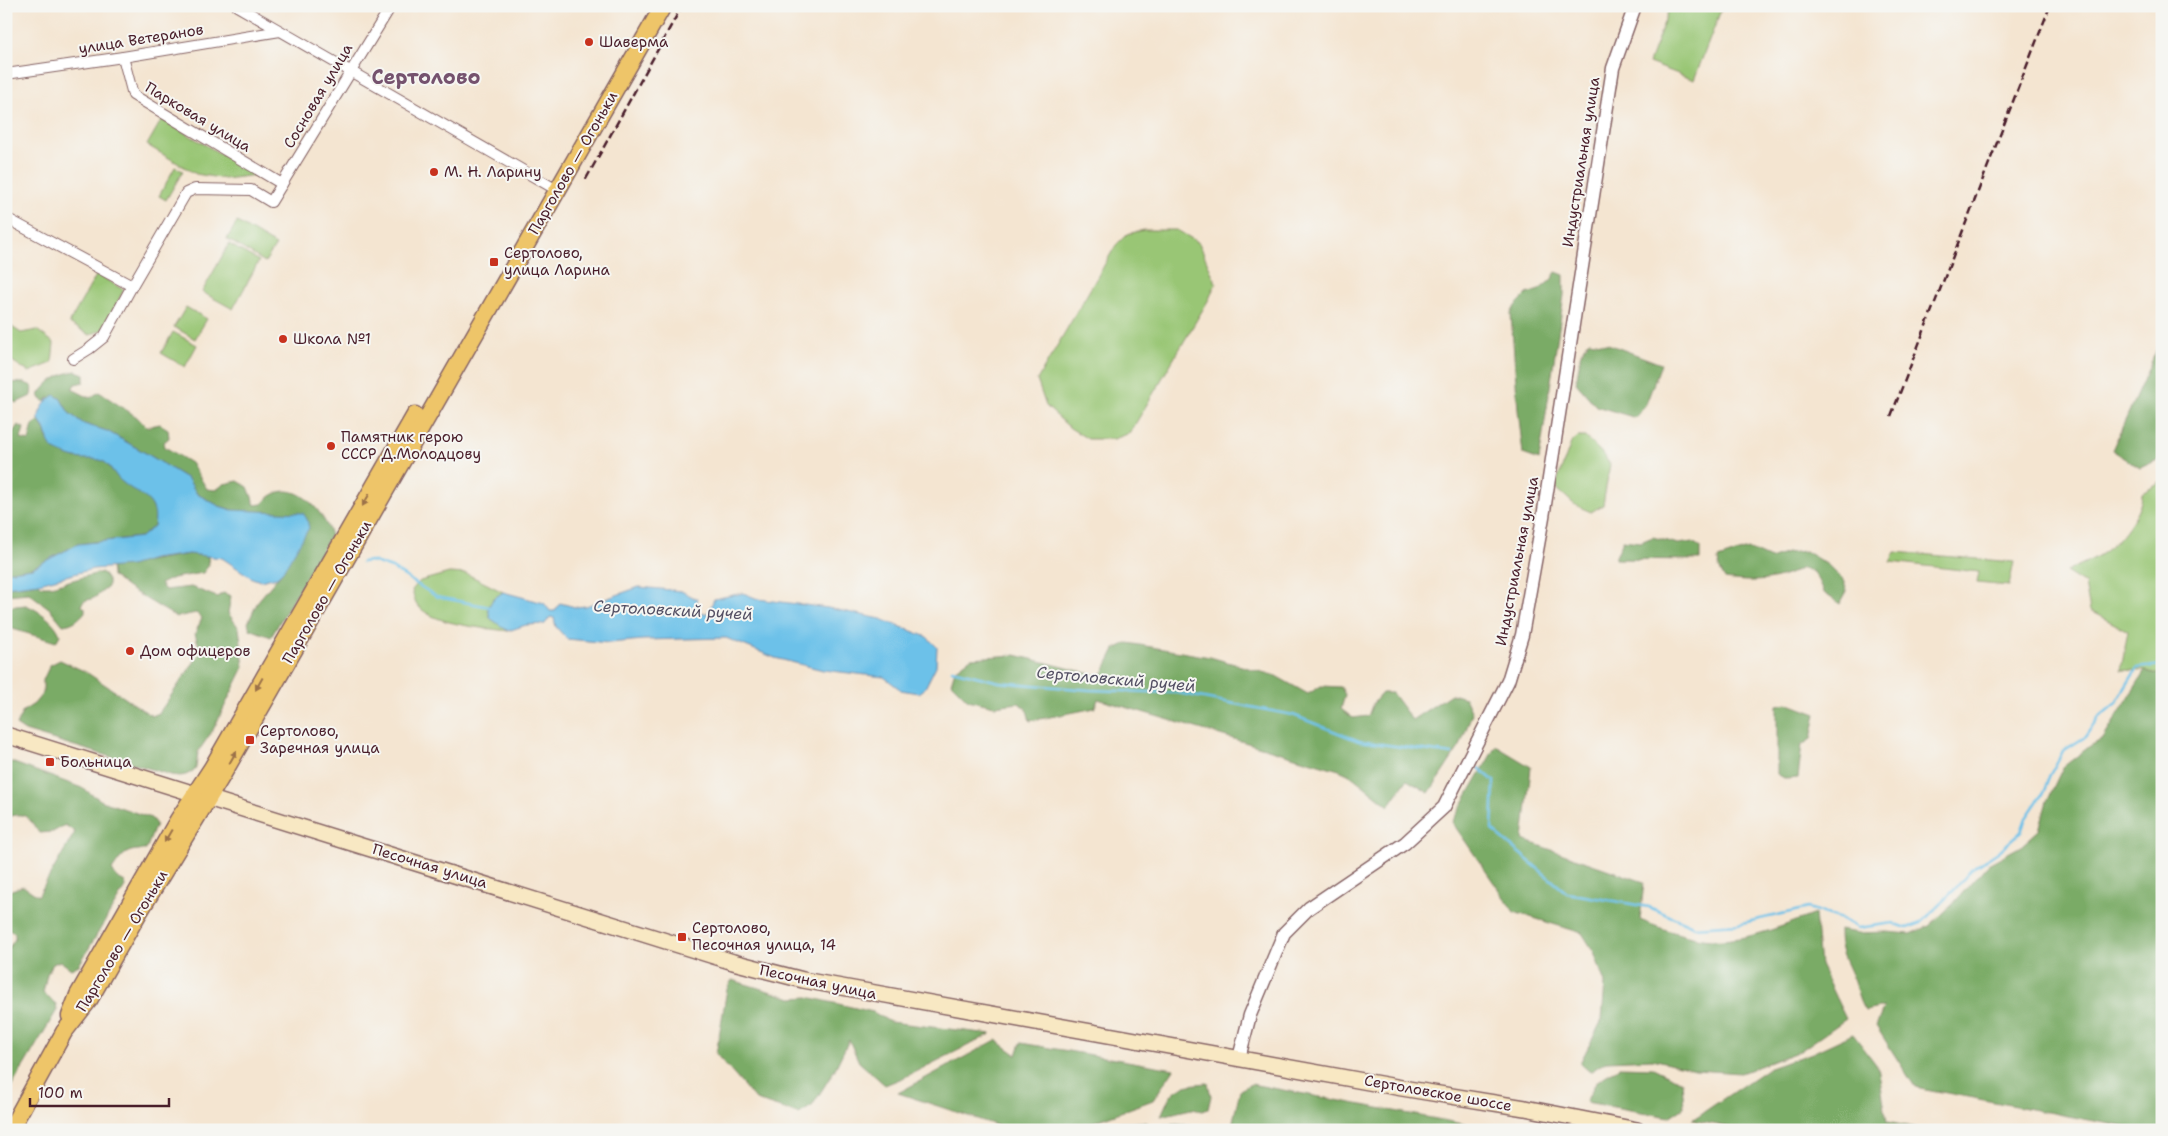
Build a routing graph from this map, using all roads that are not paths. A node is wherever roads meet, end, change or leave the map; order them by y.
1 (237, 6) edge
2 (391, 6) edge
3 (651, 6) edge
4 (663, 6) edge
5 (1635, 6) edge
6 (280, 31) junction
7 (123, 58) junction
8 (351, 72) junction
9 (6, 74) edge
10 (282, 184) junction
11 (553, 188) junction
12 (6, 218) edge
13 (132, 286) junction
14 (74, 359) dead end
15 (6, 735) edge
16 (201, 797) junction
17 (1239, 1058) junction
18 (10, 1130) edge
19 (1637, 1130) edge

1 - 6 street
2 - 8 street, Сосновая улица
3 - 11 main road, Парголово — Огоньки
4 - 11 main road, Парголово — Огоньки
5 - 17 street, Индустриальная улица
6 - 7 street, улица Ветеранов
6 - 8 street
7 - 9 street, улица Ветеранов
7 - 10 street, Парковая улица
8 - 10 street, Сосновая улица
8 - 11 street
10 - 13 street, Сосновая улица
11 - 16 main road, Парголово — Огоньки
12 - 13 street
13 - 14 street
15 - 16 main road, Песочная улица
16 - 17 main road, Песочная улица
16 - 18 main road, Парголово — Огоньки
17 - 19 main road, Сертоловское шоссе

